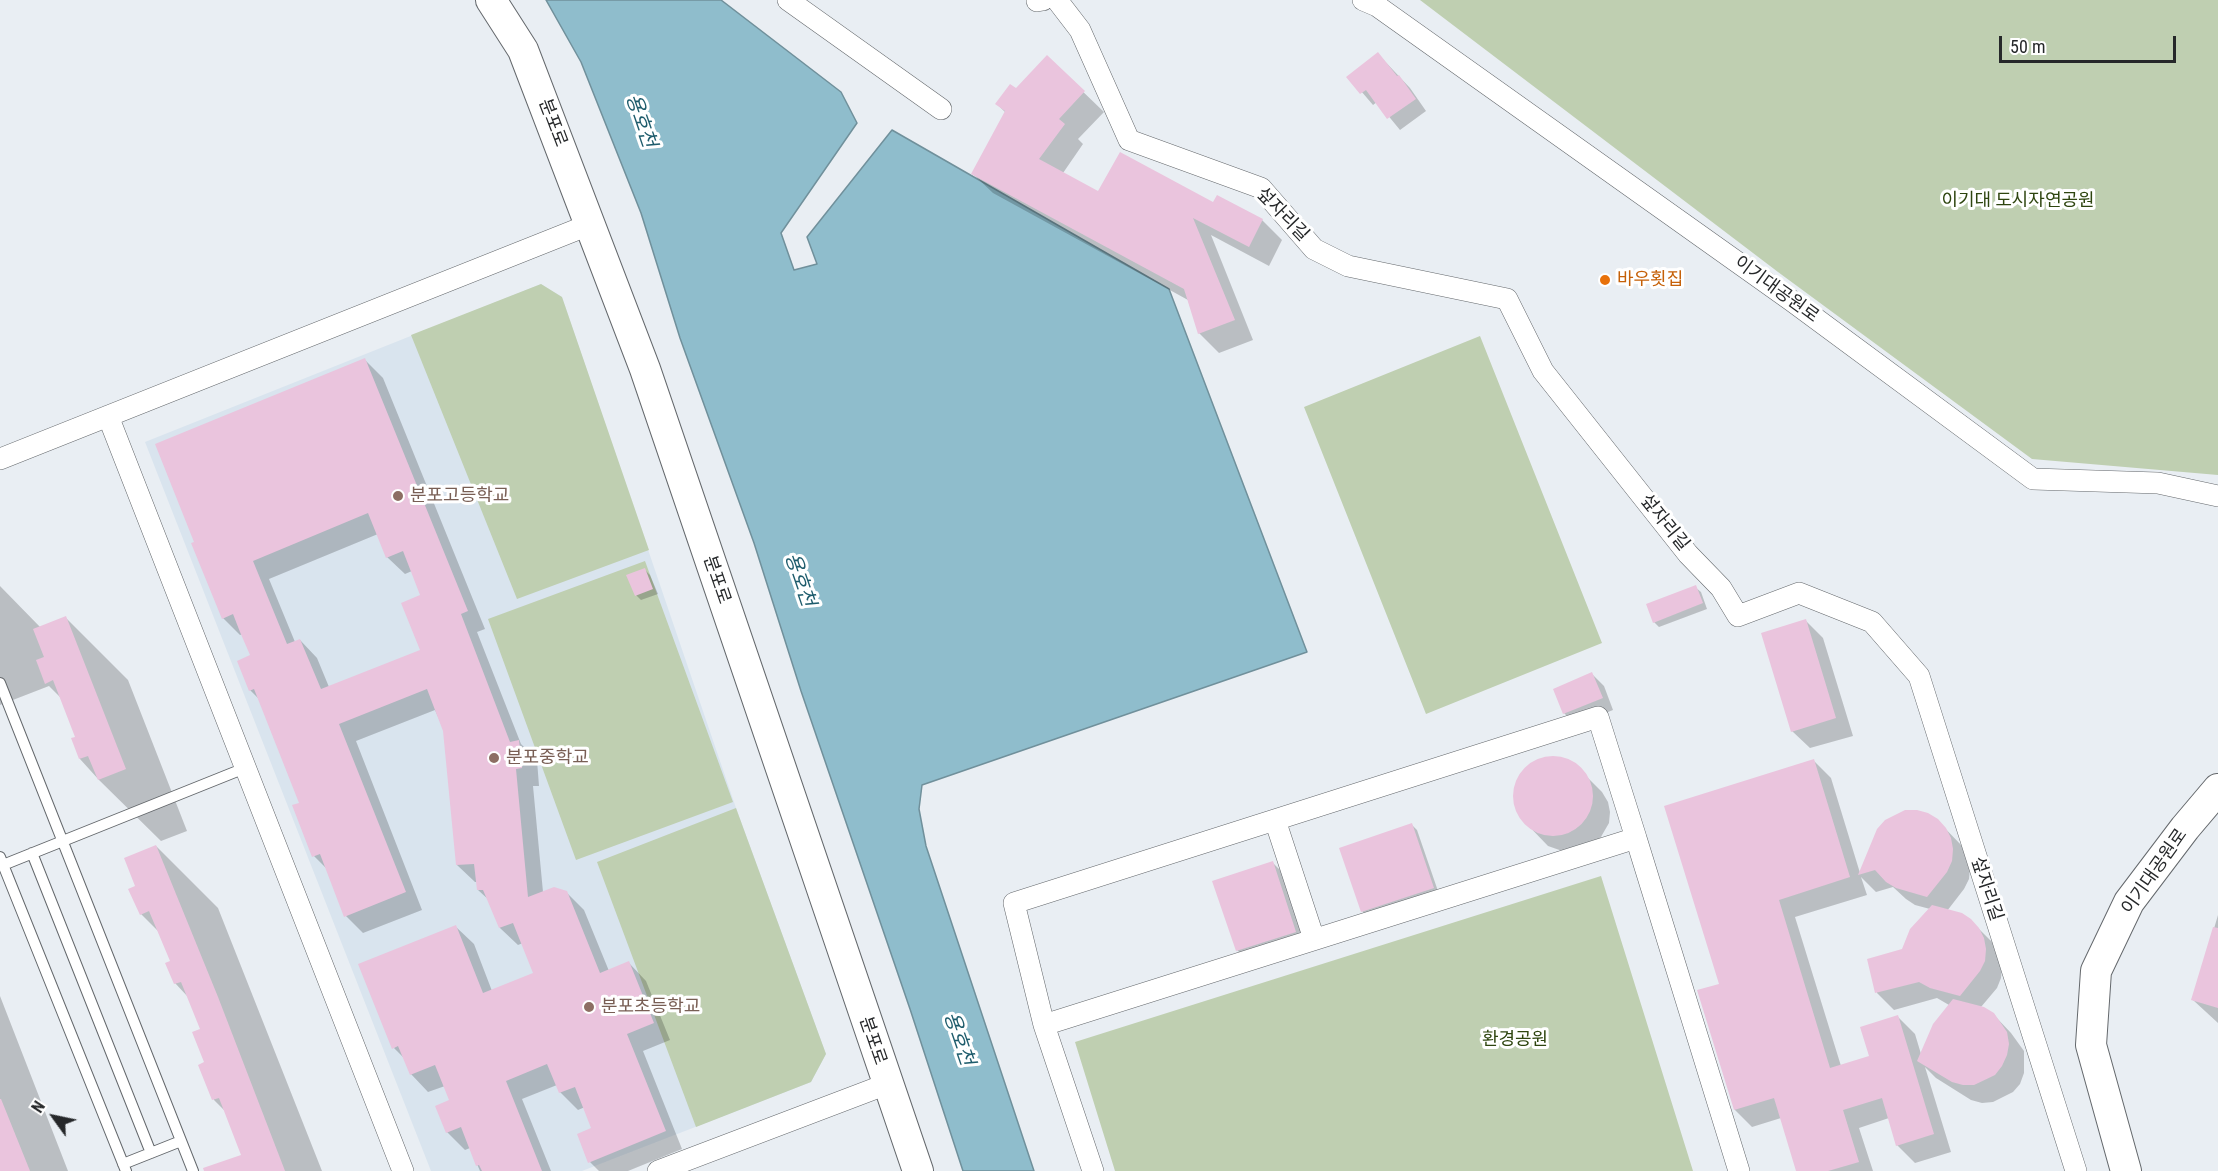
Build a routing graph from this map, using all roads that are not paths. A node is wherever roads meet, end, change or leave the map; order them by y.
1 (491, 0) edge
2 (788, 0) edge
3 (1046, 0) edge
4 (1364, 0) edge
5 (941, 109) dead end
6 (591, 224) junction
7 (108, 416) junction
8 (0, 459) edge
9 (2218, 496) edge
10 (0, 683) edge
11 (245, 768) junction
12 (2218, 789) edge
13 (1275, 820) junction
14 (1636, 837) junction
15 (62, 841) junction
16 (32, 853) junction
17 (2, 861) edge
18 (1314, 939) junction
19 (1044, 1025) junction
20 (886, 1084) junction
21 (181, 1141) junction
22 (151, 1153) junction
23 (124, 1168) edge
24 (193, 1171) edge
25 (403, 1171) edge
26 (658, 1171) edge
27 (918, 1171) edge
28 (1093, 1171) edge
29 (1739, 1171) edge
30 (2076, 1171) edge
31 (2126, 1171) edge

1 - 6 main road, 분포로
2 - 5 street
3 - 30 street, 섶자리길
4 - 9 street, 이기대공원로
6 - 7 street
6 - 20 main road, 분포로
7 - 8 street
7 - 11 street
10 - 15 lane
11 - 15 lane
11 - 25 street
12 - 31 main road, 이기대공원로
13 - 14 street
13 - 18 street
13 - 19 street
14 - 18 street
14 - 29 street
15 - 16 lane
15 - 21 lane
16 - 17 lane
16 - 22 lane
17 - 23 lane
18 - 19 street
19 - 28 street
20 - 26 street
20 - 27 main road, 분포로
21 - 22 lane
21 - 24 lane
22 - 23 lane

